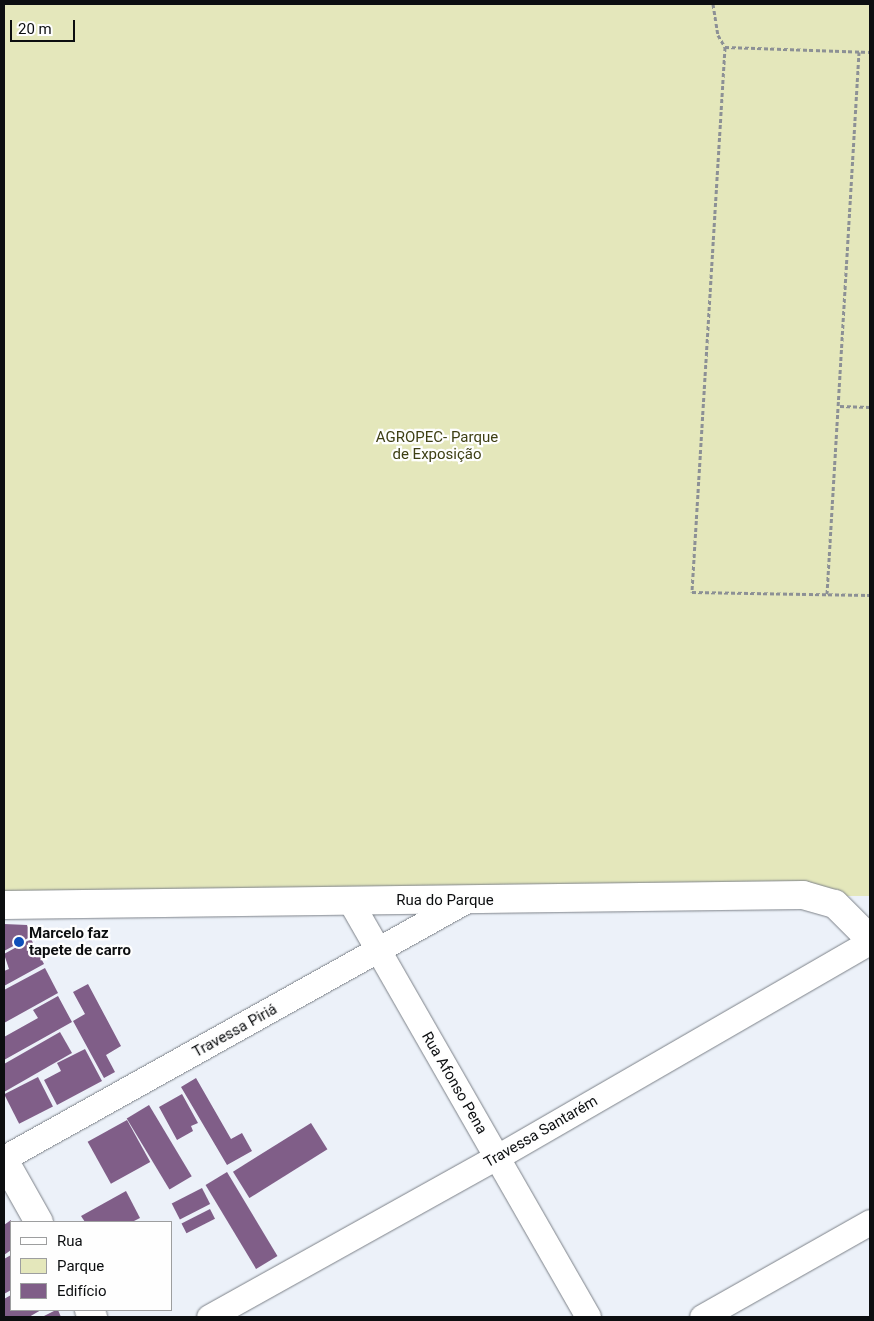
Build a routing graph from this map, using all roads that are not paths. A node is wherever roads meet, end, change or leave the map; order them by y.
1 (350, 901) junction
2 (465, 901) junction
3 (4, 905) edge
4 (870, 940) edge
5 (377, 952) junction
6 (497, 1157) junction
7 (4, 1159) edge
8 (38, 1221) edge
9 (870, 1222) edge
10 (209, 1317) edge
11 (588, 1317) edge
12 (702, 1317) edge

1 - 2 street, Rua do Parque
1 - 3 street, Rua do Parque
1 - 5 street, Rua Afonso Pena
2 - 4 street, Rua do Parque
2 - 5 street, Travessa Piriá
4 - 6 street, Travessa Santarém
5 - 6 street, Rua Afonso Pena
5 - 7 street, Travessa Piriá
6 - 10 street, Travessa Santarém
6 - 11 street, Rua Afonso Pena
7 - 8 street
9 - 12 street

